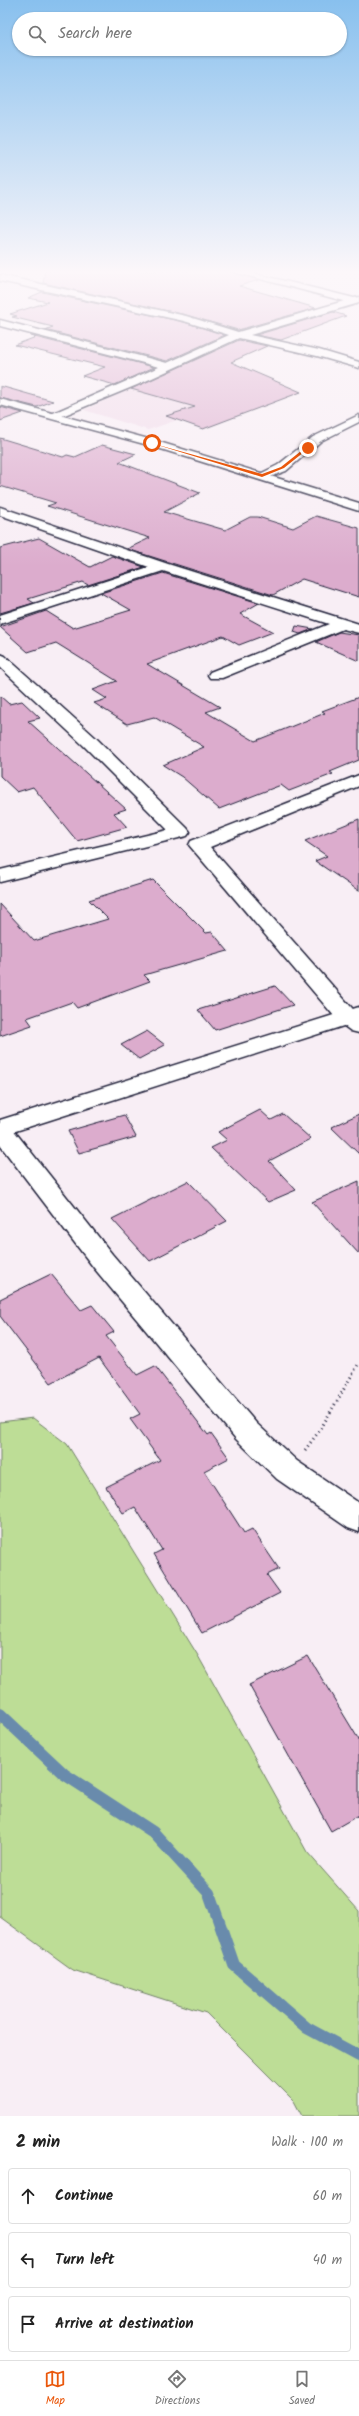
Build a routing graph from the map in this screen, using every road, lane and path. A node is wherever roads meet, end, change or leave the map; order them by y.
1 (163, 370) edge
2 (0, 402) edge
3 (55, 416) junction
4 (359, 418) edge
5 (262, 476) junction
6 (359, 507) edge
7 (0, 510) edge
8 (163, 567) junction
9 (0, 620) edge
10 (342, 624) junction
11 (359, 629) edge
12 (0, 659) edge
13 (216, 675) dead end
14 (359, 780) edge
15 (181, 832) junction
16 (198, 845) junction
17 (0, 876) edge
18 (355, 1019) edge
19 (0, 1128) edge
20 (359, 1362) edge
21 (287, 1470) junction
22 (359, 1519) edge

1 - 3 street
2 - 3 street
3 - 5 street
4 - 5 street
5 - 6 street
7 - 8 street
8 - 9 street
8 - 10 street
10 - 11 street
10 - 13 street
12 - 15 street
14 - 16 street
15 - 16 street
15 - 17 street
16 - 18 street
18 - 19 street
19 - 21 street
20 - 21 path
21 - 22 street

